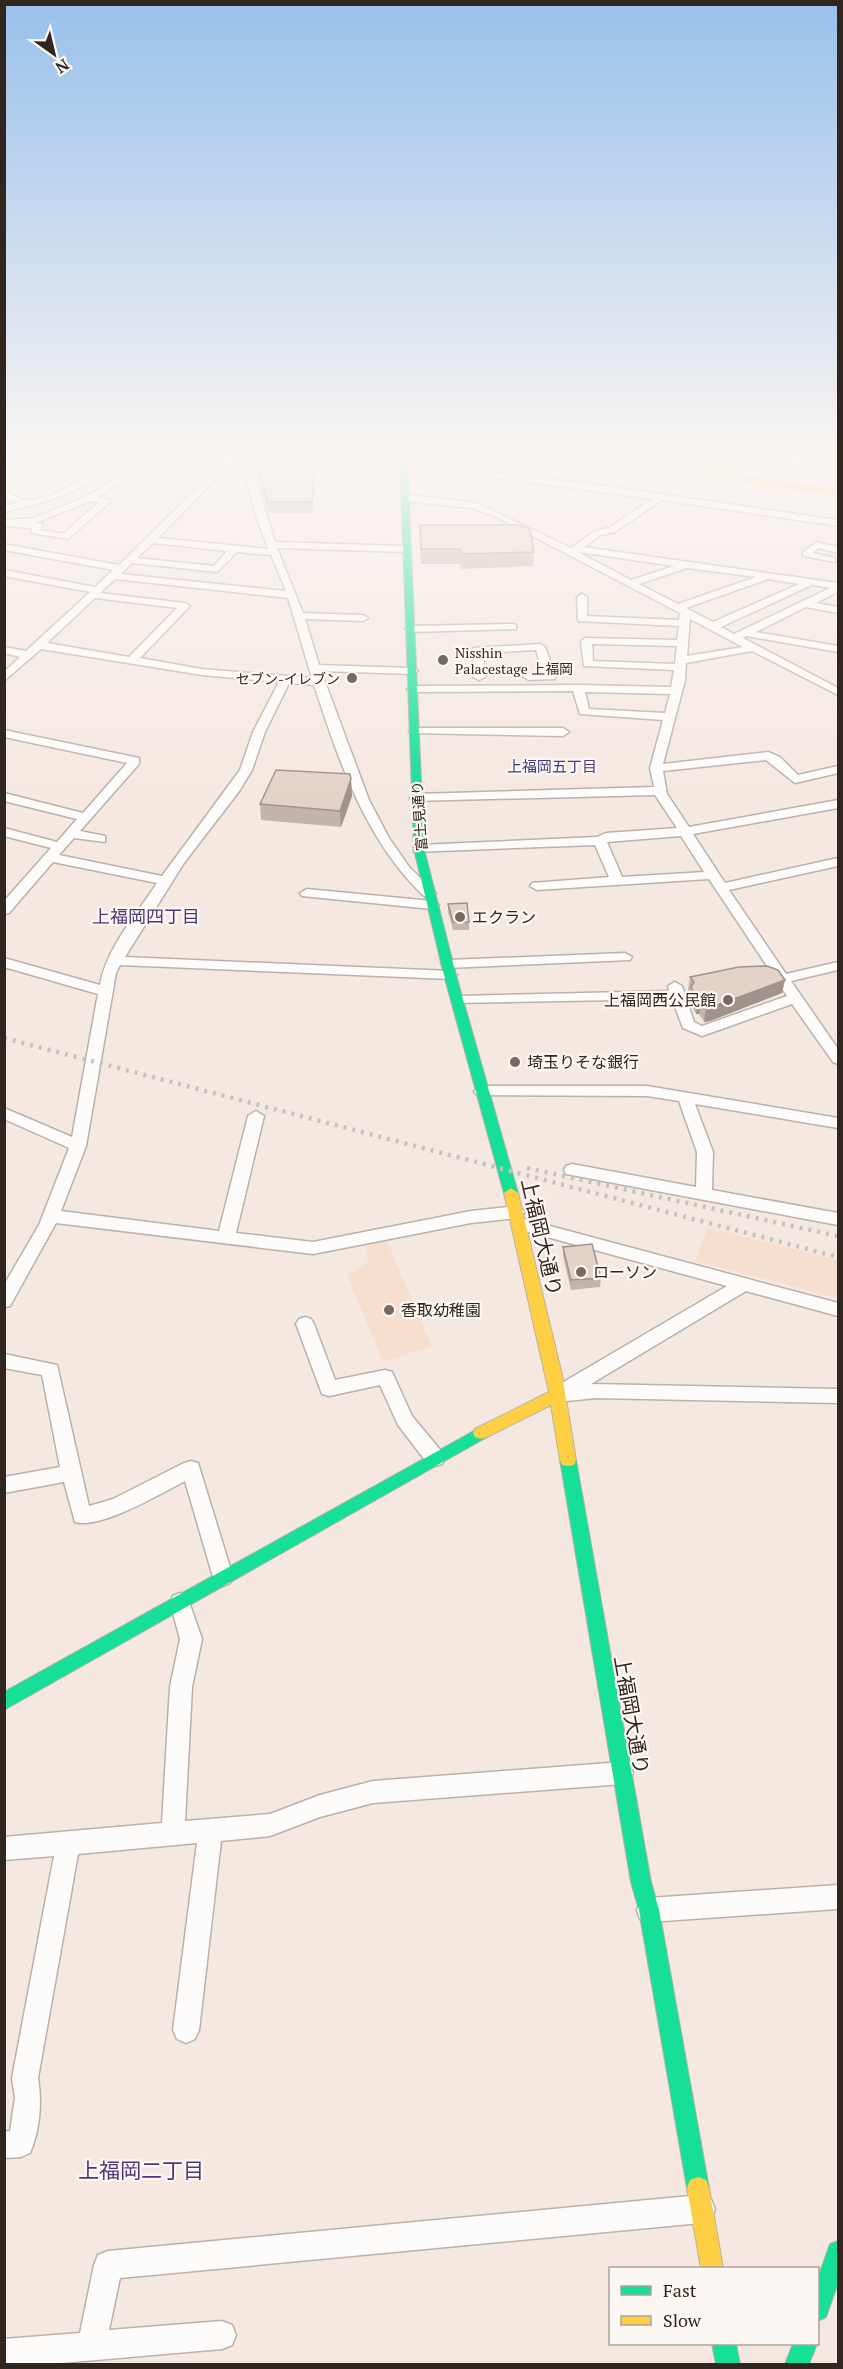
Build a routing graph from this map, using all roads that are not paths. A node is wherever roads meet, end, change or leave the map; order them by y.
1 (118, 571) edge
2 (282, 571) edge
3 (407, 571) edge
4 (604, 571) edge
5 (668, 571) edge
6 (731, 571) edge
7 (802, 571) edge
8 (817, 571) edge
9 (826, 571) edge
10 (4, 573) edge
11 (113, 576) junction
12 (768, 576) junction
13 (628, 584) junction
14 (838, 587) edge
15 (95, 593) junction
16 (292, 595) junction
17 (582, 597) dead end
18 (807, 604) junction
19 (838, 610) edge
20 (682, 615) junction
21 (299, 616) junction
22 (363, 618) dead end
23 (713, 626) junction
24 (512, 627) dead end
25 (410, 630) junction
26 (745, 633) junction
27 (734, 638) junction
28 (684, 643) junction
29 (39, 645) junction
30 (753, 648) junction
31 (838, 649) edge
32 (4, 650) edge
33 (28, 654) junction
34 (132, 660) junction
35 (682, 664) junction
36 (315, 668) junction
37 (479, 677) junction
38 (4, 678) edge
39 (413, 679) junction
40 (285, 680) junction
41 (320, 682) junction
42 (578, 687) junction
43 (676, 691) junction
44 (838, 692) edge
45 (670, 717) junction
46 (415, 731) junction
47 (563, 732) dead end
48 (4, 733) edge
49 (656, 768) junction
50 (838, 770) edge
51 (660, 791) junction
52 (4, 797) edge
53 (416, 798) junction
54 (838, 804) edge
55 (84, 817) junction
56 (4, 832) edge
57 (686, 832) junction
58 (69, 833) junction
59 (100, 839) dead end
60 (600, 841) junction
61 (419, 849) junction
62 (54, 851) junction
63 (838, 862) edge
64 (713, 875) junction
65 (165, 881) junction
66 (618, 882) junction
67 (537, 886) dead end
68 (722, 888) junction
69 (307, 893) dead end
70 (430, 899) junction
71 (4, 910) edge
72 (626, 957) dead end
73 (116, 961) junction
74 (4, 962) edge
75 (838, 966) edge
76 (449, 970) junction
77 (783, 979) junction
78 (105, 992) junction
79 (795, 998) junction
80 (459, 1000) junction
81 (838, 1059) edge
82 (482, 1091) junction
83 (685, 1097) junction
84 (4, 1113) edge
85 (256, 1116) dead end
86 (838, 1123) edge
87 (78, 1146) junction
88 (505, 1166) joint
89 (572, 1170) dead end
90 (704, 1196) junction
91 (51, 1216) junction
92 (518, 1218) junction
93 (838, 1219) edge
94 (226, 1237) junction
95 (743, 1284) junction
96 (4, 1301) edge
97 (838, 1309) edge
98 (305, 1324) dead end
99 (4, 1361) edge
100 (557, 1395) junction
101 (838, 1396) edge
102 (435, 1458) junction
103 (71, 1473) junction
104 (4, 1485) edge
105 (223, 1577) junction
106 (180, 1602) junction
107 (4, 1702) edge
108 (622, 1773) junction
109 (210, 1831) junction
110 (173, 1834) junction
111 (68, 1843) junction
112 (4, 1849) edge
113 (838, 1898) edge
114 (649, 1910) junction
115 (186, 2030) dead end
116 (4, 2145) edge
117 (702, 2209) junction
118 (838, 2252) edge
119 (712, 2267) edge
120 (819, 2306) edge
121 (222, 2335) dead end
122 (724, 2345) edge
123 (804, 2345) edge
124 (92, 2346) junction
125 (4, 2354) edge
126 (728, 2364) edge
127 (797, 2364) edge

1 - 11 street
2 - 16 street
3 - 25 main road, 富士見通り
4 - 13 street
5 - 13 street
6 - 12 street
7 - 12 street
8 - 23 street
9 - 14 street
10 - 15 street
11 - 15 street
11 - 16 street
12 - 20 street
13 - 20 street
14 - 18 street
15 - 29 street
15 - 34 street
16 - 21 street
17 - 20 street
18 - 19 street
18 - 26 street
20 - 23 street
20 - 28 street
21 - 22 street
21 - 36 street
23 - 27 street
24 - 25 street
25 - 39 main road, 富士見通り
26 - 27 street
26 - 31 street
27 - 30 street
28 - 35 street
28 - 35 street
29 - 33 street
29 - 34 street
30 - 35 street
30 - 44 street
32 - 33 street
33 - 38 street
34 - 40 street
35 - 43 street
36 - 39 street
36 - 41 street
37 - 37 street
37 - 39 street
39 - 42 street
39 - 46 main road, 富士見通り
40 - 41 street
40 - 65 street
41 - 70 street
42 - 43 street
42 - 45 street
43 - 45 street
45 - 49 street
46 - 47 street
46 - 53 main road, 富士見通り
48 - 55 street
49 - 50 street
49 - 51 street
51 - 53 street
51 - 57 street
52 - 55 street
53 - 61 main road, 富士見通り
54 - 57 street
55 - 58 street
56 - 62 street
57 - 60 street
57 - 64 street
58 - 59 street
58 - 62 street
60 - 61 street
60 - 66 street
61 - 70 main road, 富士見通り
62 - 65 street
62 - 71 street
63 - 68 street
64 - 66 street
64 - 68 street
65 - 73 street
66 - 67 street
68 - 77 street
69 - 70 street
70 - 76 main road, 富士見通り
72 - 76 street
73 - 76 street
73 - 78 street
74 - 78 street
75 - 77 street
76 - 80 main road, 富士見通り
77 - 79 street
78 - 87 street
79 - 80 street
79 - 81 street
80 - 82 main road, 富士見通り
82 - 83 street
82 - 88 main road, 富士見通り
83 - 86 street
83 - 90 street
84 - 87 street
85 - 94 street
87 - 91 street
88 - 92 main road, 上福岡大通り
89 - 90 street
90 - 93 street
91 - 94 street
91 - 96 street
92 - 94 street
92 - 95 street
92 - 100 main road, 上福岡大通り
95 - 97 street
95 - 100 street
98 - 102 street
99 - 103 street
100 - 101 street
100 - 102 main road
100 - 108 main road, 上福岡大通り
102 - 105 main road
103 - 104 street
103 - 105 street
105 - 106 main road
106 - 107 main road
106 - 110 street
108 - 109 street
108 - 114 main road, 上福岡大通り
109 - 110 street
109 - 115 street
110 - 111 street
111 - 112 street
111 - 116 street
113 - 114 street
114 - 117 main road, 上福岡大通り
117 - 119 main road, 上福岡大通り
117 - 124 street
118 - 120 main road
121 - 124 street
122 - 126 main road
123 - 127 main road
124 - 125 street

